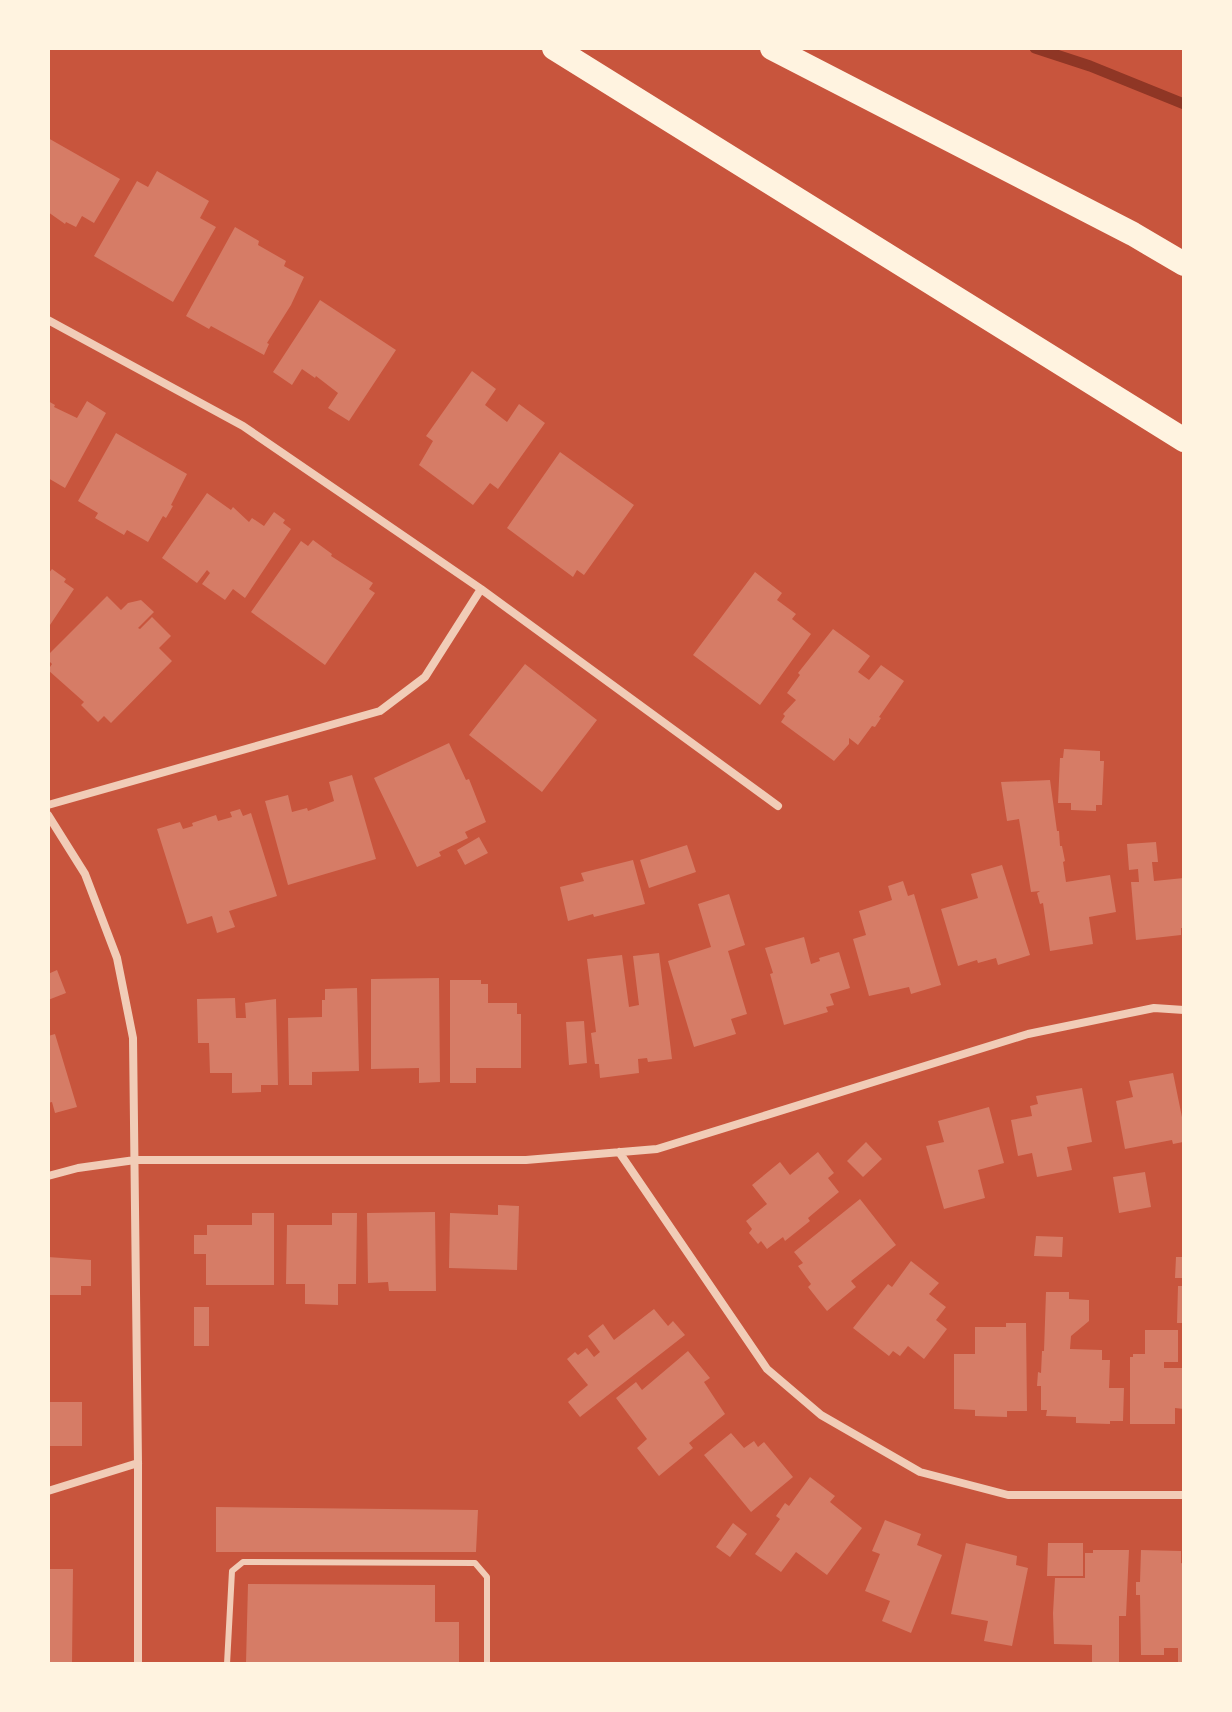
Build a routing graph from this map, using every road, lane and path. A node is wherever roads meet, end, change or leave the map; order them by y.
1 (554, 48) edge
2 (772, 48) edge
3 (1184, 264) edge
4 (48, 320) edge
5 (1184, 440) edge
6 (481, 589) junction
7 (48, 805) edge
8 (778, 806) dead end
9 (48, 815) edge
10 (1184, 1010) edge
11 (619, 1152) junction
12 (135, 1160) junction
13 (48, 1176) edge
14 (138, 1463) junction
15 (48, 1491) edge
16 (1184, 1495) edge
17 (138, 1664) edge
18 (227, 1664) edge
19 (487, 1664) edge

1 - 5 highway
2 - 3 highway
4 - 6 street
6 - 7 street
6 - 8 street
9 - 12 street
10 - 11 street
11 - 12 street
11 - 16 street
12 - 13 street
12 - 14 street
14 - 15 street
14 - 17 street
18 - 19 lane

